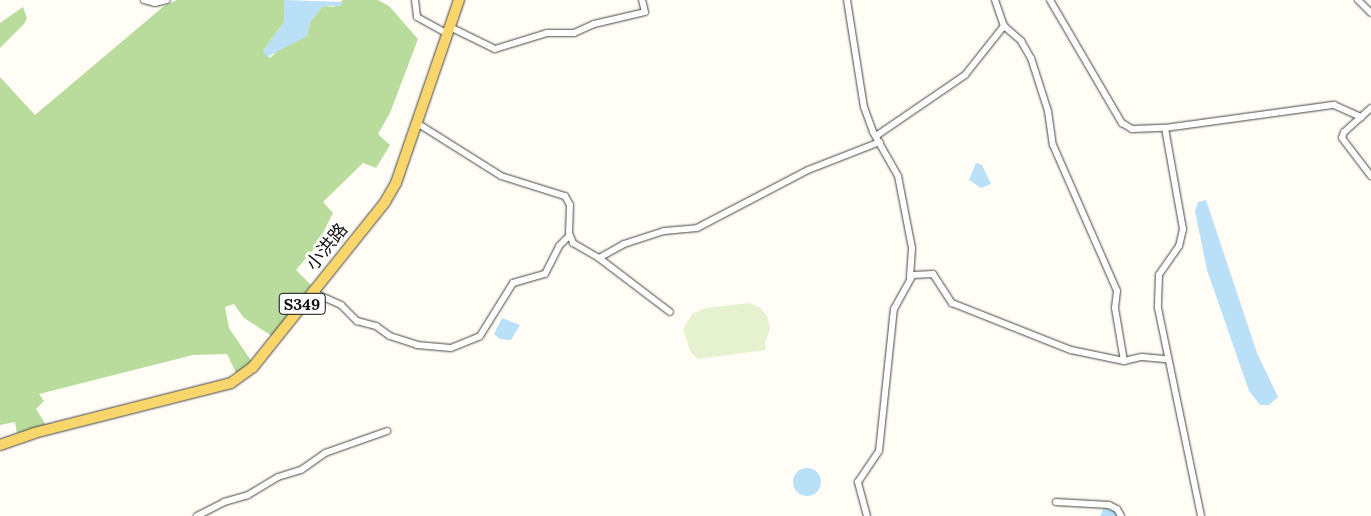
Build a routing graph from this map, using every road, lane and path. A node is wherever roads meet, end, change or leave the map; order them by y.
1 (144, 0) edge
2 (167, 0) edge
3 (415, 0) edge
4 (459, 0) edge
5 (642, 0) edge
6 (847, 0) edge
7 (994, 0) edge
8 (1050, 0) edge
9 (1358, 0) edge
10 (1371, 13) edge
11 (1004, 26) junction
12 (449, 31) junction
13 (1371, 108) edge
14 (1360, 117) junction
15 (416, 123) junction
16 (1165, 128) junction
17 (878, 139) junction
18 (1371, 176) edge
19 (570, 236) junction
20 (599, 258) junction
21 (910, 277) junction
22 (312, 292) junction
23 (670, 312) dead end
24 (1167, 359) junction
25 (1124, 361) junction
26 (387, 431) dead end
27 (0, 445) edge
28 (1056, 502) dead end
29 (197, 516) edge
30 (867, 516) edge
31 (1121, 516) edge
32 (1201, 516) edge

1 - 2 street
3 - 12 street
4 - 12 main road, 小洪路 / S349
5 - 12 street
6 - 17 street
7 - 11 street
8 - 16 street
9 - 10 street
11 - 17 street
11 - 25 street
12 - 15 main road, 小洪路 / S349
13 - 14 street
14 - 16 street
14 - 18 street
15 - 19 street
15 - 22 main road, 小洪路 / S349
16 - 24 street
17 - 20 street
17 - 21 street
19 - 20 street
19 - 22 street
20 - 23 street
21 - 25 street
21 - 30 street
22 - 27 main road, 小洪路 / S349
24 - 25 street
24 - 32 street
26 - 29 street
28 - 31 street

